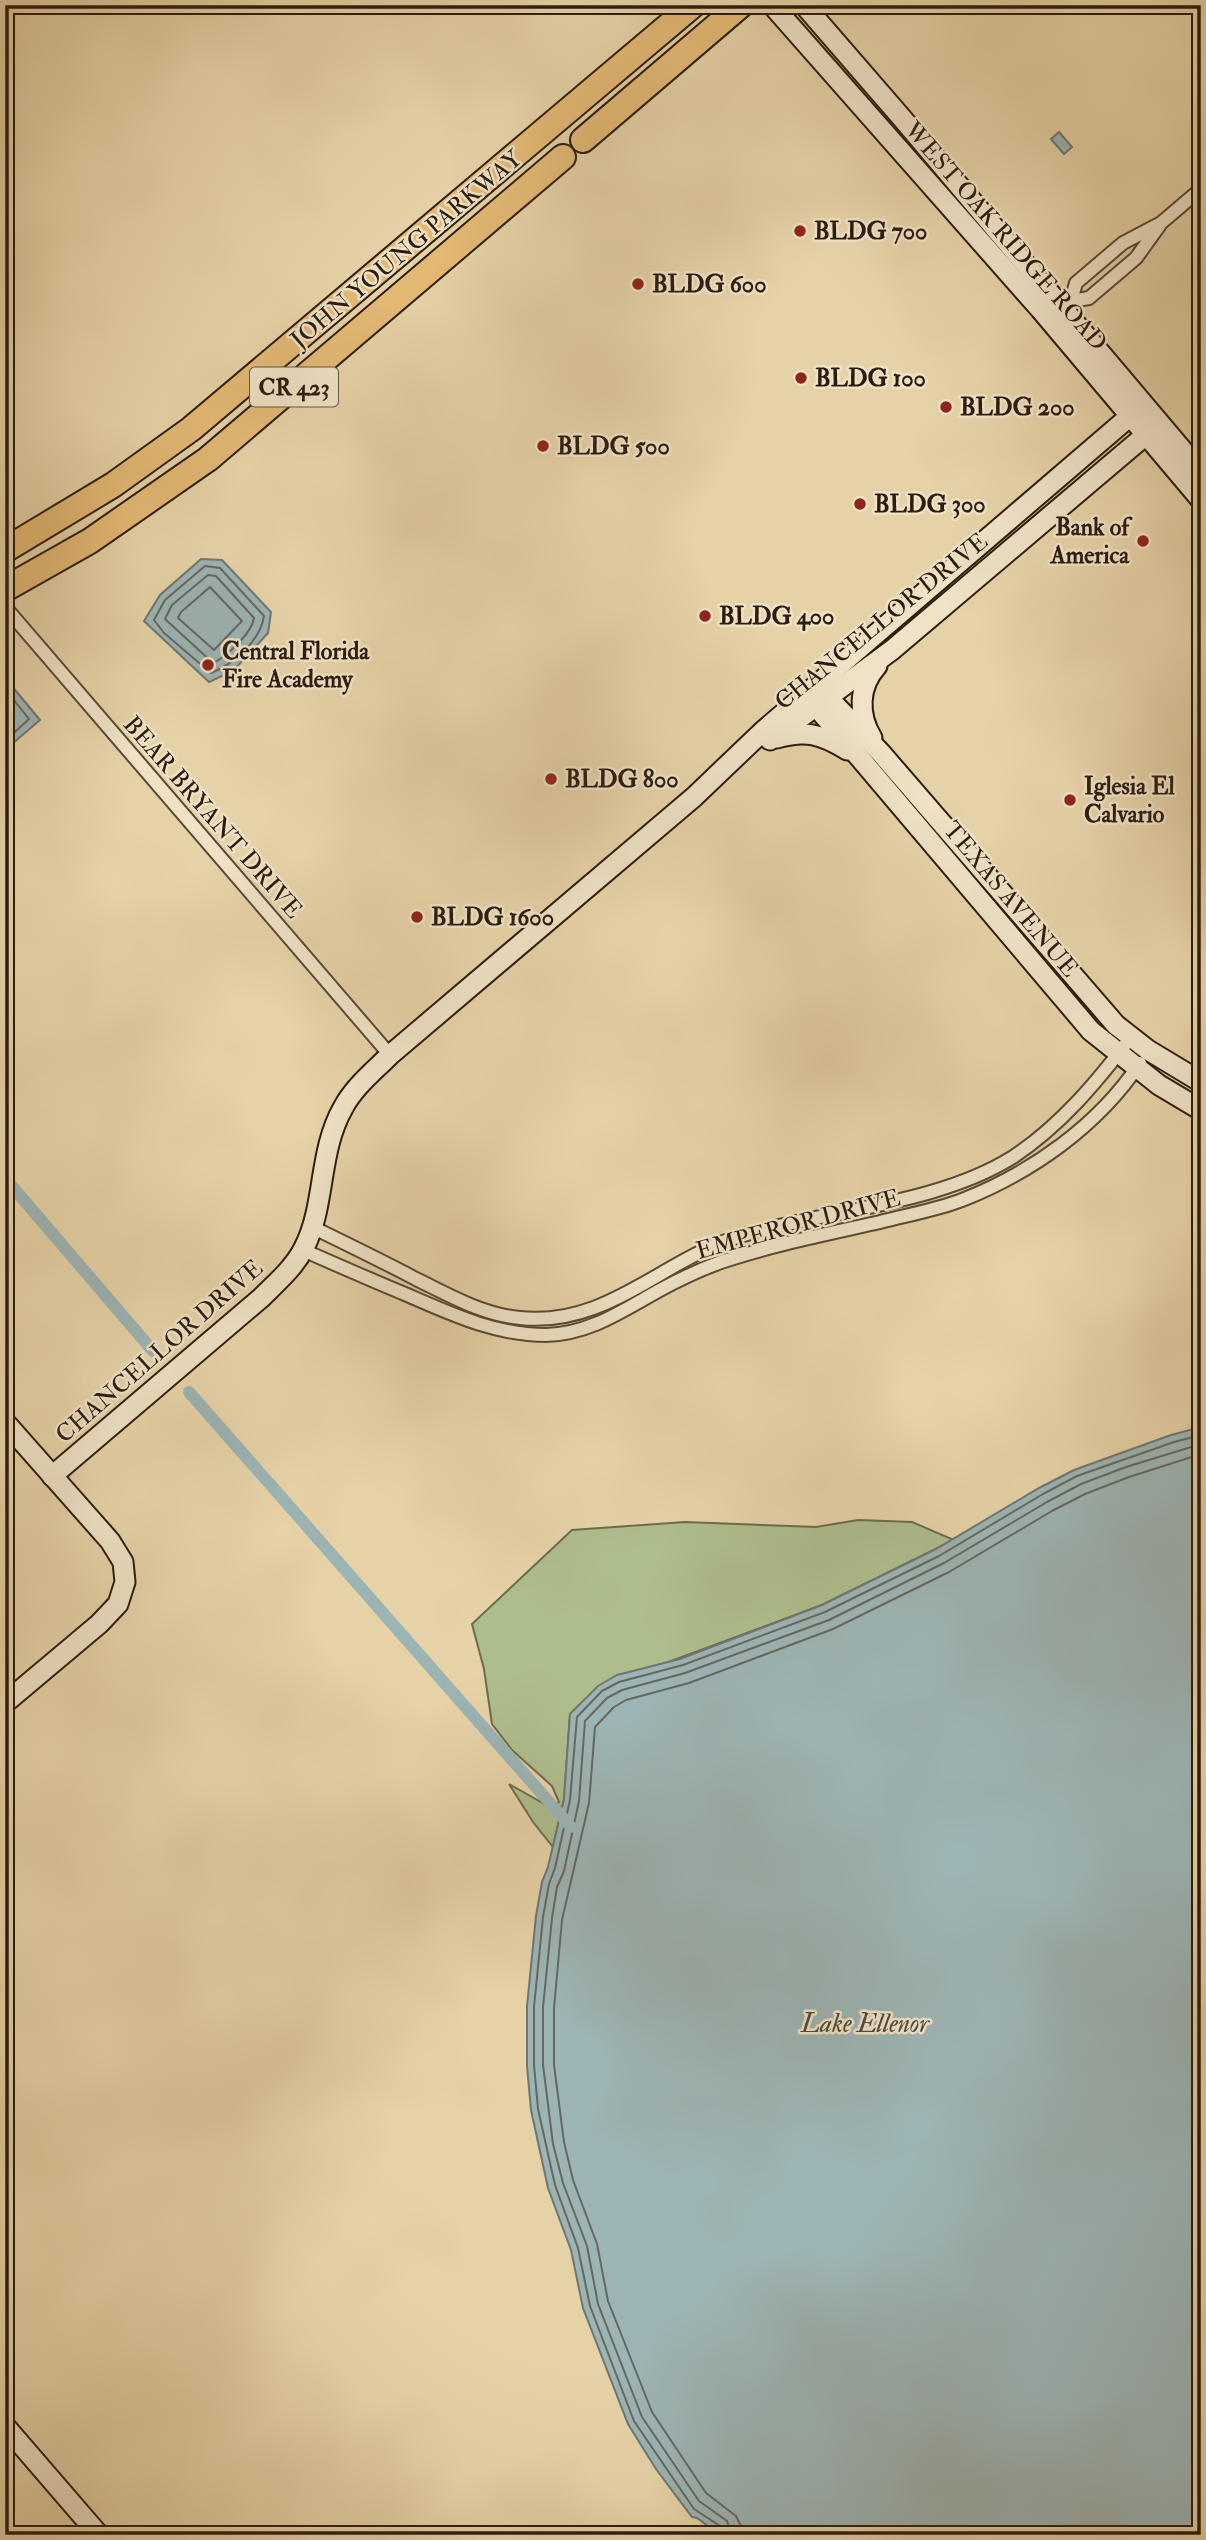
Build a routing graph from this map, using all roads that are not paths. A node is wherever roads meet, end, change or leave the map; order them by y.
1 (694, 5) edge
2 (741, 5) edge
3 (772, 5) edge
4 (804, 5) edge
5 (1195, 5) edge
6 (1201, 12) edge
7 (583, 140) dead end
8 (563, 157) dead end
9 (1201, 189) edge
10 (951, 210) junction
11 (1161, 223) junction
12 (1067, 305) junction
13 (1136, 411) junction
14 (1152, 429) junction
15 (1201, 472) edge
16 (1201, 500) edge
17 (31, 536) junction
18 (5, 550) edge
19 (5, 569) edge
20 (5, 589) edge
21 (5, 607) edge
22 (892, 650) junction
23 (817, 696) junction
24 (770, 740) junction
25 (881, 753) junction
26 (859, 758) junction
27 (694, 797) junction
28 (1088, 995) junction
29 (1071, 1009) junction
30 (1131, 1037) junction
31 (1148, 1050) junction
32 (1118, 1054) junction
33 (390, 1055) junction
34 (1136, 1069) junction
35 (1201, 1082) edge
36 (1201, 1111) edge
37 (312, 1227) junction
38 (303, 1250) junction
39 (5, 1422) edge
40 (52, 1476) junction
41 (5, 1703) edge
42 (5, 2426) edge
43 (99, 2535) edge

1 - 17 highway, JOHN YOUNG PARKWAY / CR 423
2 - 7 highway
3 - 10 street, WEST OAK RIDGE ROAD
4 - 12 street, WEST OAK RIDGE ROAD
5 - 6 street
8 - 20 highway, JOHN YOUNG PARKWAY / CR 423
9 - 11 street
10 - 12 street
10 - 13 street, WEST OAK RIDGE ROAD
11 - 12 street
11 - 12 street
12 - 13 street, WEST OAK RIDGE ROAD
13 - 14 street, WEST OAK RIDGE ROAD
13 - 23 street, CHANCELLOR DRIVE
14 - 15 street, WEST OAK RIDGE ROAD
14 - 16 street, WEST OAK RIDGE ROAD
14 - 22 street, CHANCELLOR DRIVE
17 - 18 highway, JOHN YOUNG PARKWAY / CR 423
17 - 19 highway
21 - 33 street, BEAR BRYANT DRIVE
22 - 23 street, CHANCELLOR DRIVE
22 - 25 street
23 - 24 street, CHANCELLOR DRIVE
23 - 25 street, TEXAS AVENUE
23 - 26 street, TEXAS AVENUE
23 - 27 street, CHANCELLOR DRIVE
24 - 26 street
24 - 27 street, CHANCELLOR DRIVE
25 - 28 street, TEXAS AVENUE
26 - 29 street, TEXAS AVENUE
27 - 33 street, CHANCELLOR DRIVE
28 - 29 street
28 - 30 street, TEXAS AVENUE
29 - 32 street, TEXAS AVENUE
30 - 31 street, TEXAS AVENUE
30 - 32 street, EMPEROR DRIVE
31 - 34 street, EMPEROR DRIVE
31 - 35 street, TEXAS AVENUE
32 - 34 street, TEXAS AVENUE
32 - 37 street, EMPEROR DRIVE
33 - 37 street, CHANCELLOR DRIVE
34 - 36 street, TEXAS AVENUE
34 - 38 street, EMPEROR DRIVE
37 - 38 street, CHANCELLOR DRIVE
38 - 40 street, CHANCELLOR DRIVE
39 - 40 street
40 - 41 street
42 - 43 street

